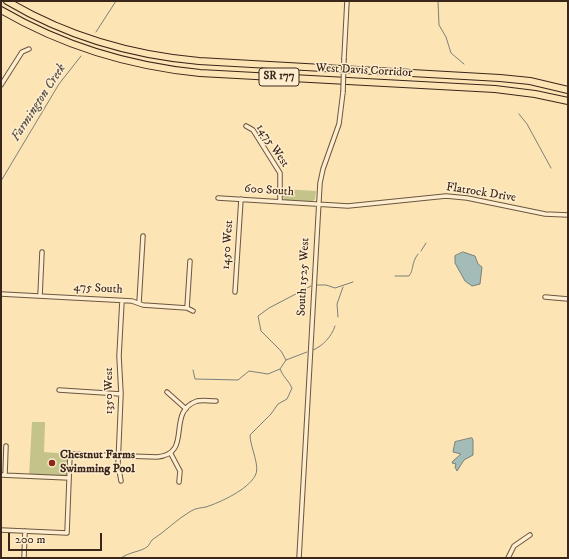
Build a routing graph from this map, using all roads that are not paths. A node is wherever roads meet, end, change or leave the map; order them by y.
1 (7, 1) edge
2 (347, 1) edge
3 (1, 10) edge
4 (29, 48) dead end
5 (1, 85) edge
6 (568, 90) edge
7 (568, 101) edge
8 (246, 126) dead end
9 (218, 198) dead end
10 (241, 199) junction
11 (280, 202) junction
12 (319, 204) junction
13 (568, 215) edge
14 (143, 236) dead end
15 (42, 252) dead end
16 (190, 261) dead end
17 (235, 292) dead end
18 (1, 294) edge
19 (40, 296) junction
20 (545, 297) dead end
21 (568, 299) edge
22 (122, 301) junction
23 (139, 303) junction
24 (187, 308) junction
25 (193, 311) dead end
26 (59, 390) dead end
27 (167, 392) dead end
28 (121, 394) junction
29 (216, 401) dead end
30 (186, 409) junction
31 (6, 446) dead end
32 (171, 454) junction
33 (118, 456) junction
34 (3, 475) edge
35 (69, 478) junction
36 (121, 481) dead end
37 (179, 482) dead end
38 (1, 530) edge
39 (25, 531) junction
40 (530, 535) dead end
41 (24, 558) edge
42 (299, 558) edge
43 (508, 558) edge

1 - 6 highway, West Davis Corridor / SR 177
2 - 12 street, South 1525 West, bridge
3 - 7 highway, West Davis Corridor / SR 177
4 - 5 street
8 - 11 street, 1475 West
9 - 10 street, 600 South
10 - 11 street, 600 South
10 - 17 street, 1450 West
11 - 12 street, 600 South
12 - 13 street, Flatrock Drive
12 - 42 street, South 1525 West
14 - 23 street
15 - 19 street
16 - 24 street
18 - 19 street, 475 South
19 - 22 street, 475 South
20 - 21 street
22 - 23 street, 475 South
22 - 28 street, 1350 West
23 - 24 street, 475 South
24 - 25 street, 475 South
26 - 28 street
27 - 30 street
28 - 33 street, 1350 West
29 - 30 street
30 - 32 street
31 - 34 street
32 - 33 street
32 - 37 street
33 - 35 street
33 - 36 street, 1350 West
34 - 35 street
35 - 39 street
38 - 39 street
39 - 41 street
40 - 43 street

